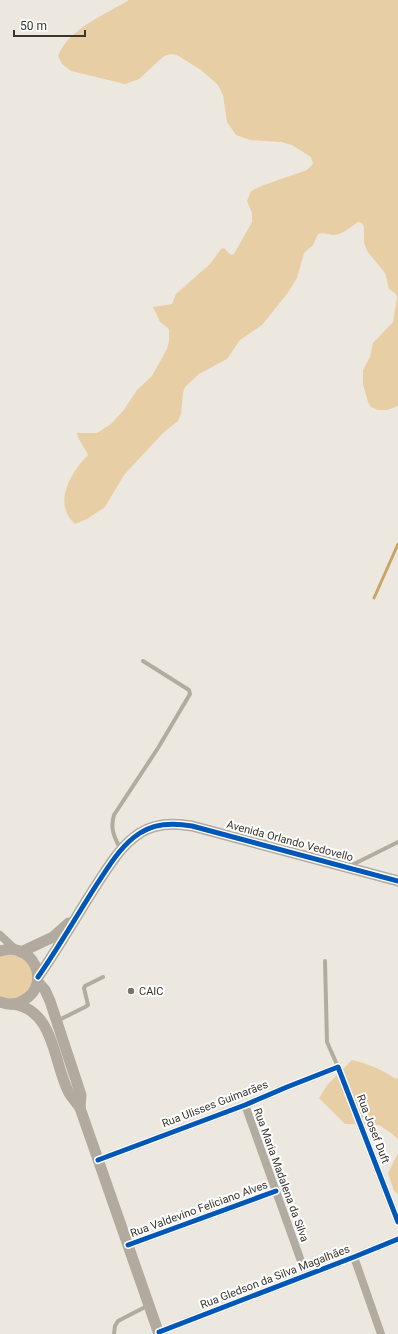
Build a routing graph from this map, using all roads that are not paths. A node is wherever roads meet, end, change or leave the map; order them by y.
1 (143, 661) dead end
2 (398, 842) edge
3 (121, 850) junction
4 (348, 867) junction
5 (398, 881) edge
6 (76, 917) junction
7 (0, 935) edge
8 (0, 951) edge
9 (19, 951) junction
10 (325, 961) dead end
11 (104, 977) dead end
12 (38, 979) junction
13 (0, 1002) edge
14 (12, 1004) junction
15 (57, 1021) junction
16 (338, 1066) junction
17 (245, 1105) junction
18 (80, 1108) junction
19 (98, 1160) junction
20 (276, 1191) junction
21 (398, 1222) edge
22 (398, 1239) edge
23 (128, 1245) junction
24 (354, 1257) junction
25 (306, 1275) junction
26 (149, 1305) junction
27 (159, 1333) edge
28 (114, 1334) edge
29 (381, 1334) edge

1 - 3 lane
2 - 4 lane
3 - 4 street, Avenida Orlando Vedovello
3 - 6 street
4 - 5 street, Avenida Orlando Vedovello
6 - 9 street
6 - 12 street
7 - 9 street
8 - 9 street
9 - 12 street
10 - 16 lane
11 - 15 lane
12 - 14 street
12 - 15 street
13 - 14 street
14 - 18 street
15 - 18 street
16 - 17 street, Rua Ulisses Guimarães
16 - 21 street, Rua Josef Duft
17 - 19 street, Rua Ulisses Guimarães
17 - 20 street, Rua Maria Madalena da Silva
18 - 19 street
19 - 23 street
20 - 23 street, Rua Valdevino Feliciano Alves
20 - 25 street, Rua Maria Madalena da Silva
22 - 24 street, Rua Gledson da Silva Magalhães
23 - 26 street
24 - 25 street, Rua Gledson da Silva Magalhães
24 - 29 street
25 - 27 street, Rua Gledson da Silva Magalhães
26 - 27 street
26 - 28 lane

